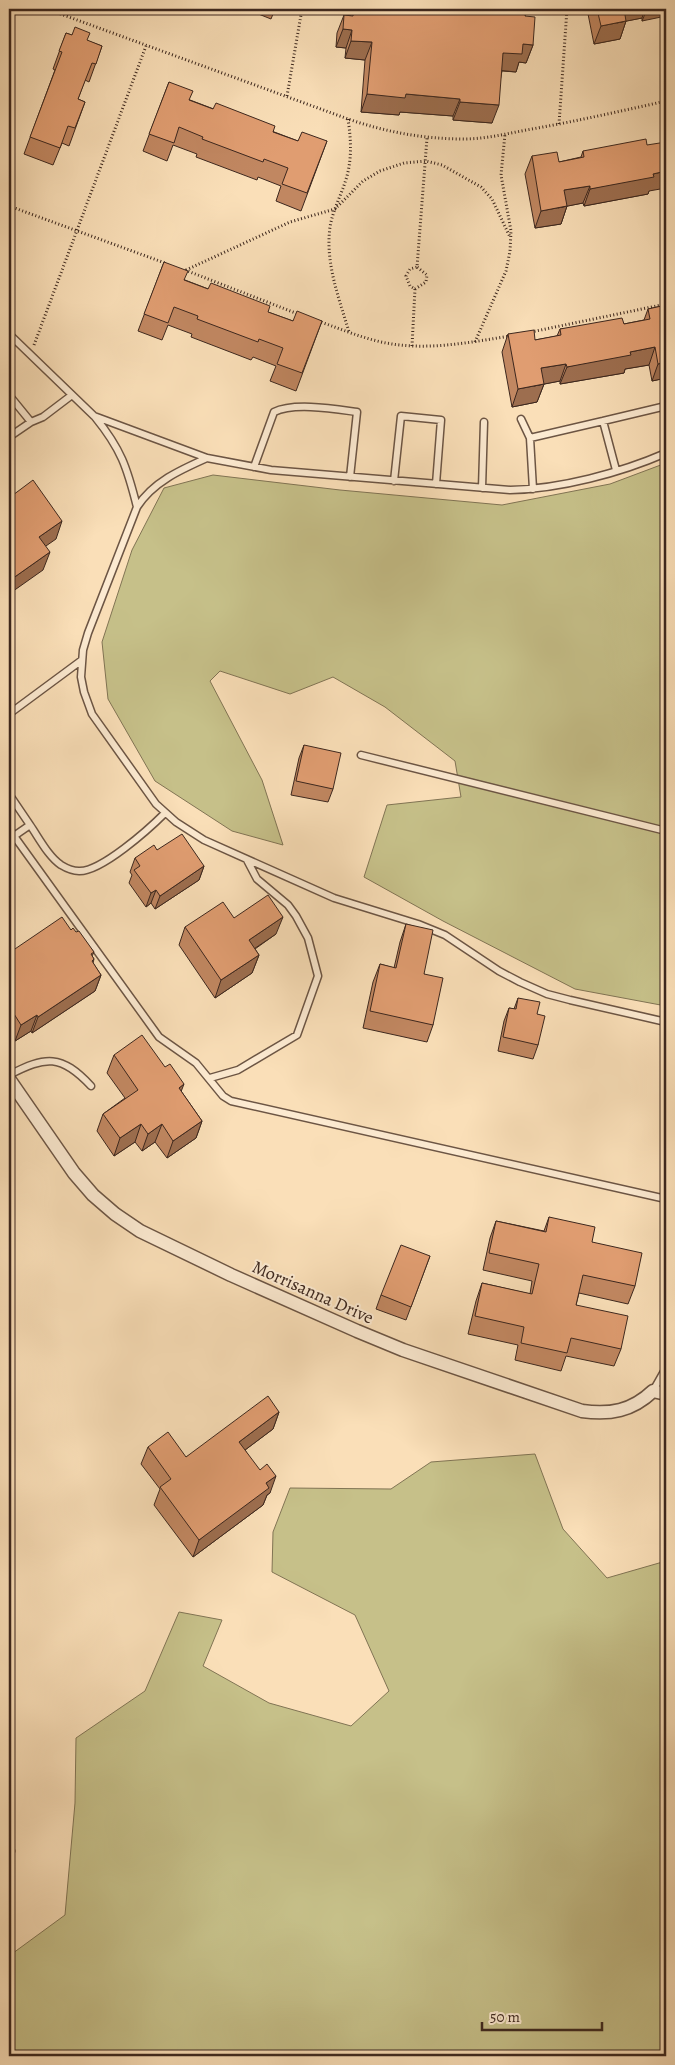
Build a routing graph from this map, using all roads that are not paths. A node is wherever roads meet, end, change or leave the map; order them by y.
1 (9, 334) edge
2 (72, 395) junction
3 (9, 396) edge
4 (666, 406) edge
5 (94, 416) junction
6 (522, 419) dead end
7 (31, 422) junction
8 (484, 422) dead end
9 (603, 422) junction
10 (9, 437) edge
11 (530, 438) junction
12 (666, 453) edge
13 (206, 458) junction
14 (254, 467) junction
15 (616, 470) junction
16 (350, 477) junction
17 (394, 480) junction
18 (436, 484) junction
19 (482, 488) junction
20 (533, 489) junction
21 (137, 506) junction
22 (82, 660) junction
23 (9, 714) edge
24 (361, 755) dead end
25 (9, 794) edge
26 (165, 813) junction
27 (30, 825) junction
28 (9, 829) edge
29 (666, 831) edge
30 (14, 836) junction
31 (246, 859) junction
32 (666, 1022) edge
33 (9, 1075) edge
34 (210, 1078) junction
35 (9, 1079) edge
36 (91, 1086) dead end
37 (13, 1096) edge
38 (666, 1200) edge
39 (666, 1368) edge
40 (652, 1391) junction
41 (666, 1394) edge

1 - 2 lane
2 - 5 lane
2 - 7 lane
3 - 7 lane
4 - 9 lane
5 - 13 lane
5 - 21 lane
6 - 11 lane
7 - 10 lane
8 - 19 lane
9 - 11 lane
9 - 15 lane
11 - 20 lane
12 - 15 lane
13 - 14 lane
13 - 21 lane
14 - 16 lane
14 - 16 lane
15 - 20 lane
16 - 17 lane
17 - 18 lane
17 - 18 lane
18 - 19 lane
19 - 20 lane
21 - 22 lane
22 - 23 lane
22 - 26 lane
24 - 29 lane
25 - 27 lane
26 - 27 lane
26 - 31 lane
27 - 30 lane
28 - 30 lane
30 - 34 lane
31 - 32 lane
31 - 34 lane
33 - 36 lane
34 - 38 lane
35 - 37 street, Morrisanna Drive
37 - 40 street, Morrisanna Drive
39 - 40 lane
40 - 41 street

